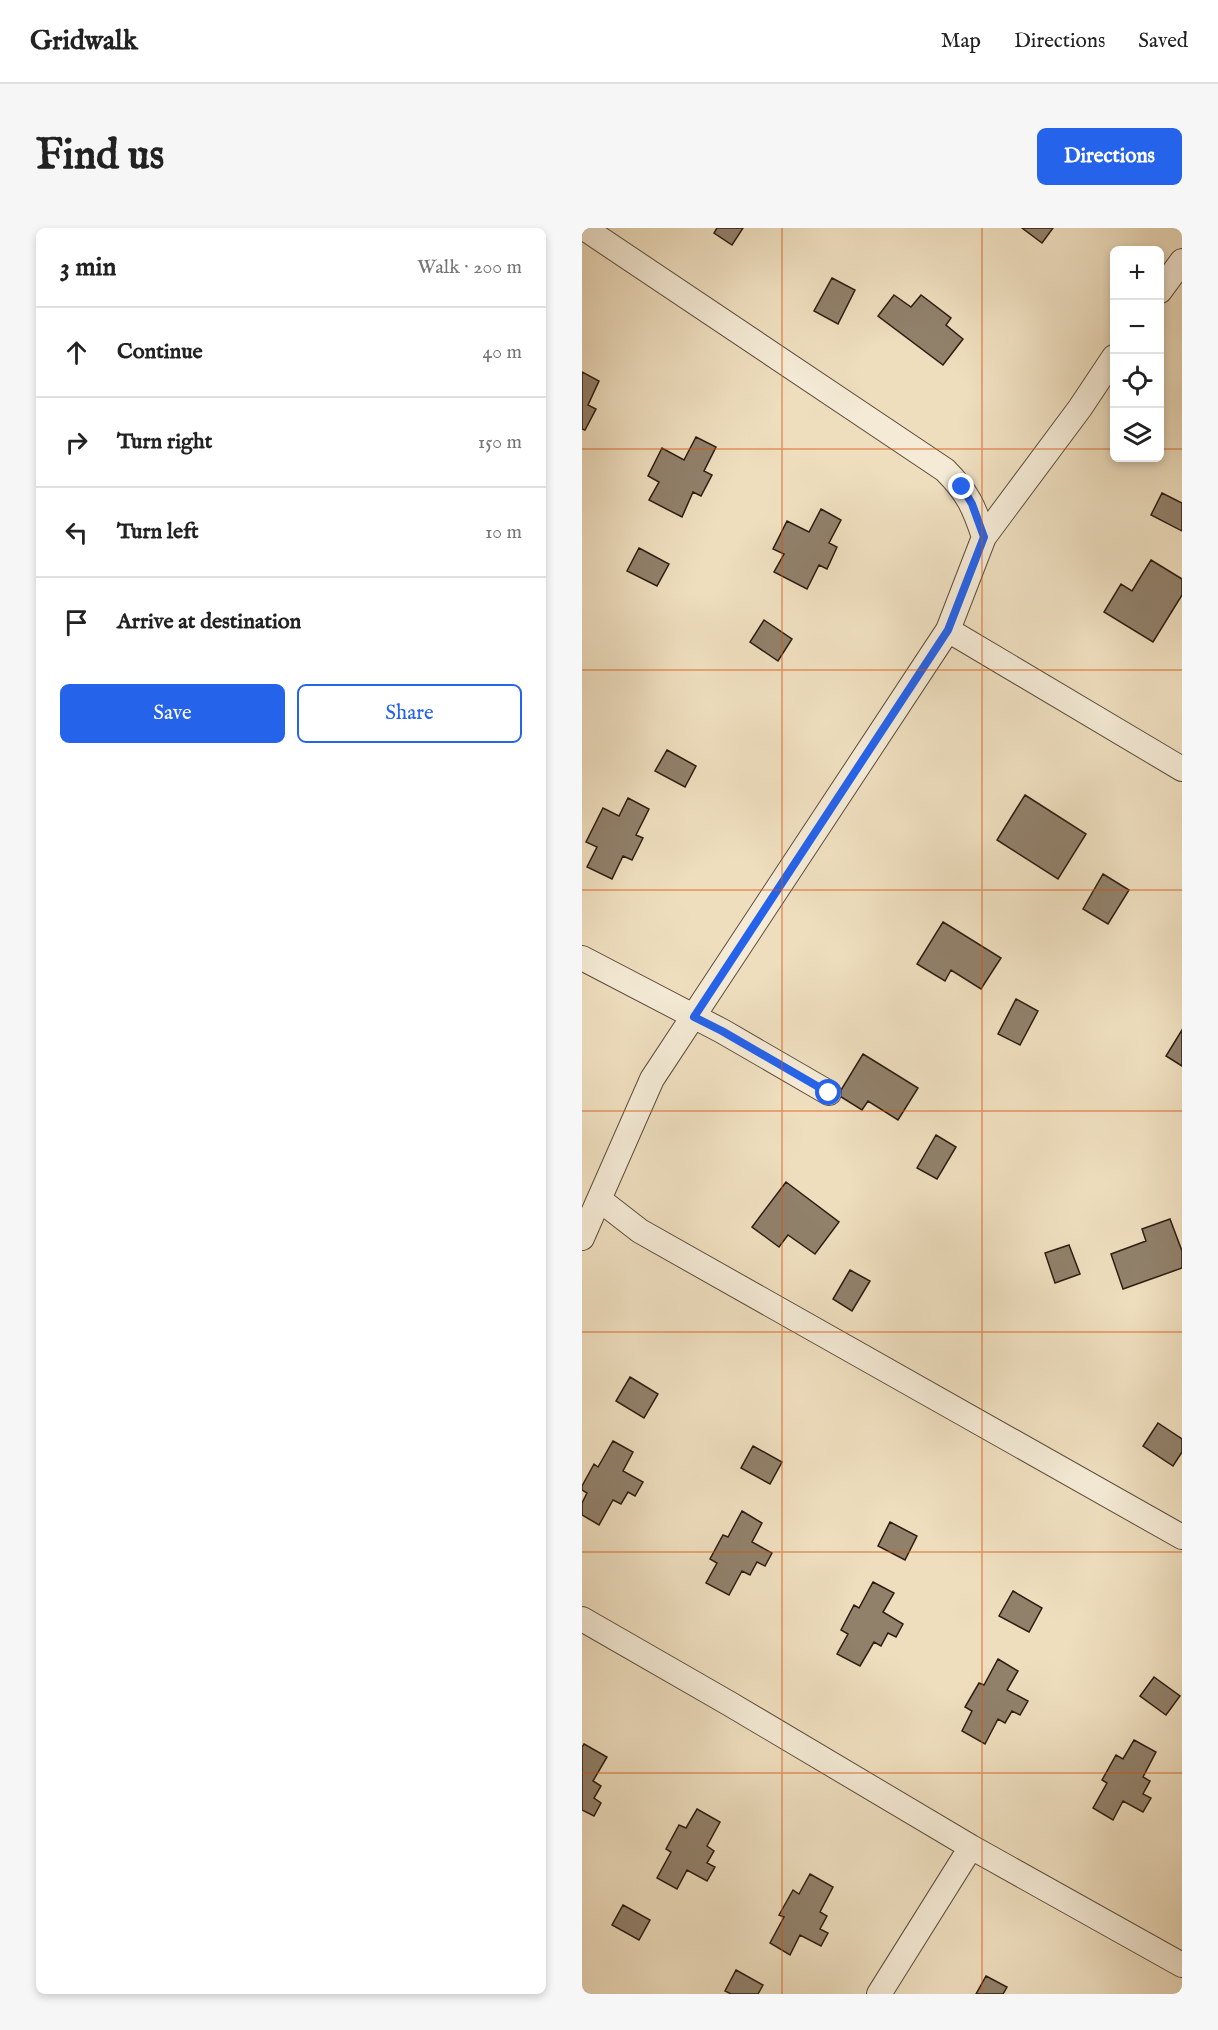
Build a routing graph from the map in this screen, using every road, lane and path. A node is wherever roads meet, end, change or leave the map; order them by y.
1 (584, 228) edge
2 (1182, 261) edge
3 (1164, 286) edge
4 (1110, 363) edge
5 (984, 537) junction
6 (948, 630) junction
7 (1182, 769) edge
8 (582, 958) edge
9 (694, 1017) junction
10 (829, 1093) dead end
11 (600, 1200) junction
12 (582, 1238) edge
13 (1182, 1536) edge
14 (582, 1619) edge
15 (971, 1847) junction
16 (1182, 1965) edge
17 (879, 1994) edge

1 - 5 street
2 - 3 street
4 - 5 street
5 - 6 street
6 - 7 street
6 - 9 street
8 - 9 street
9 - 10 street
9 - 11 street
11 - 12 street
11 - 13 street
14 - 15 street
15 - 16 street
15 - 17 street

